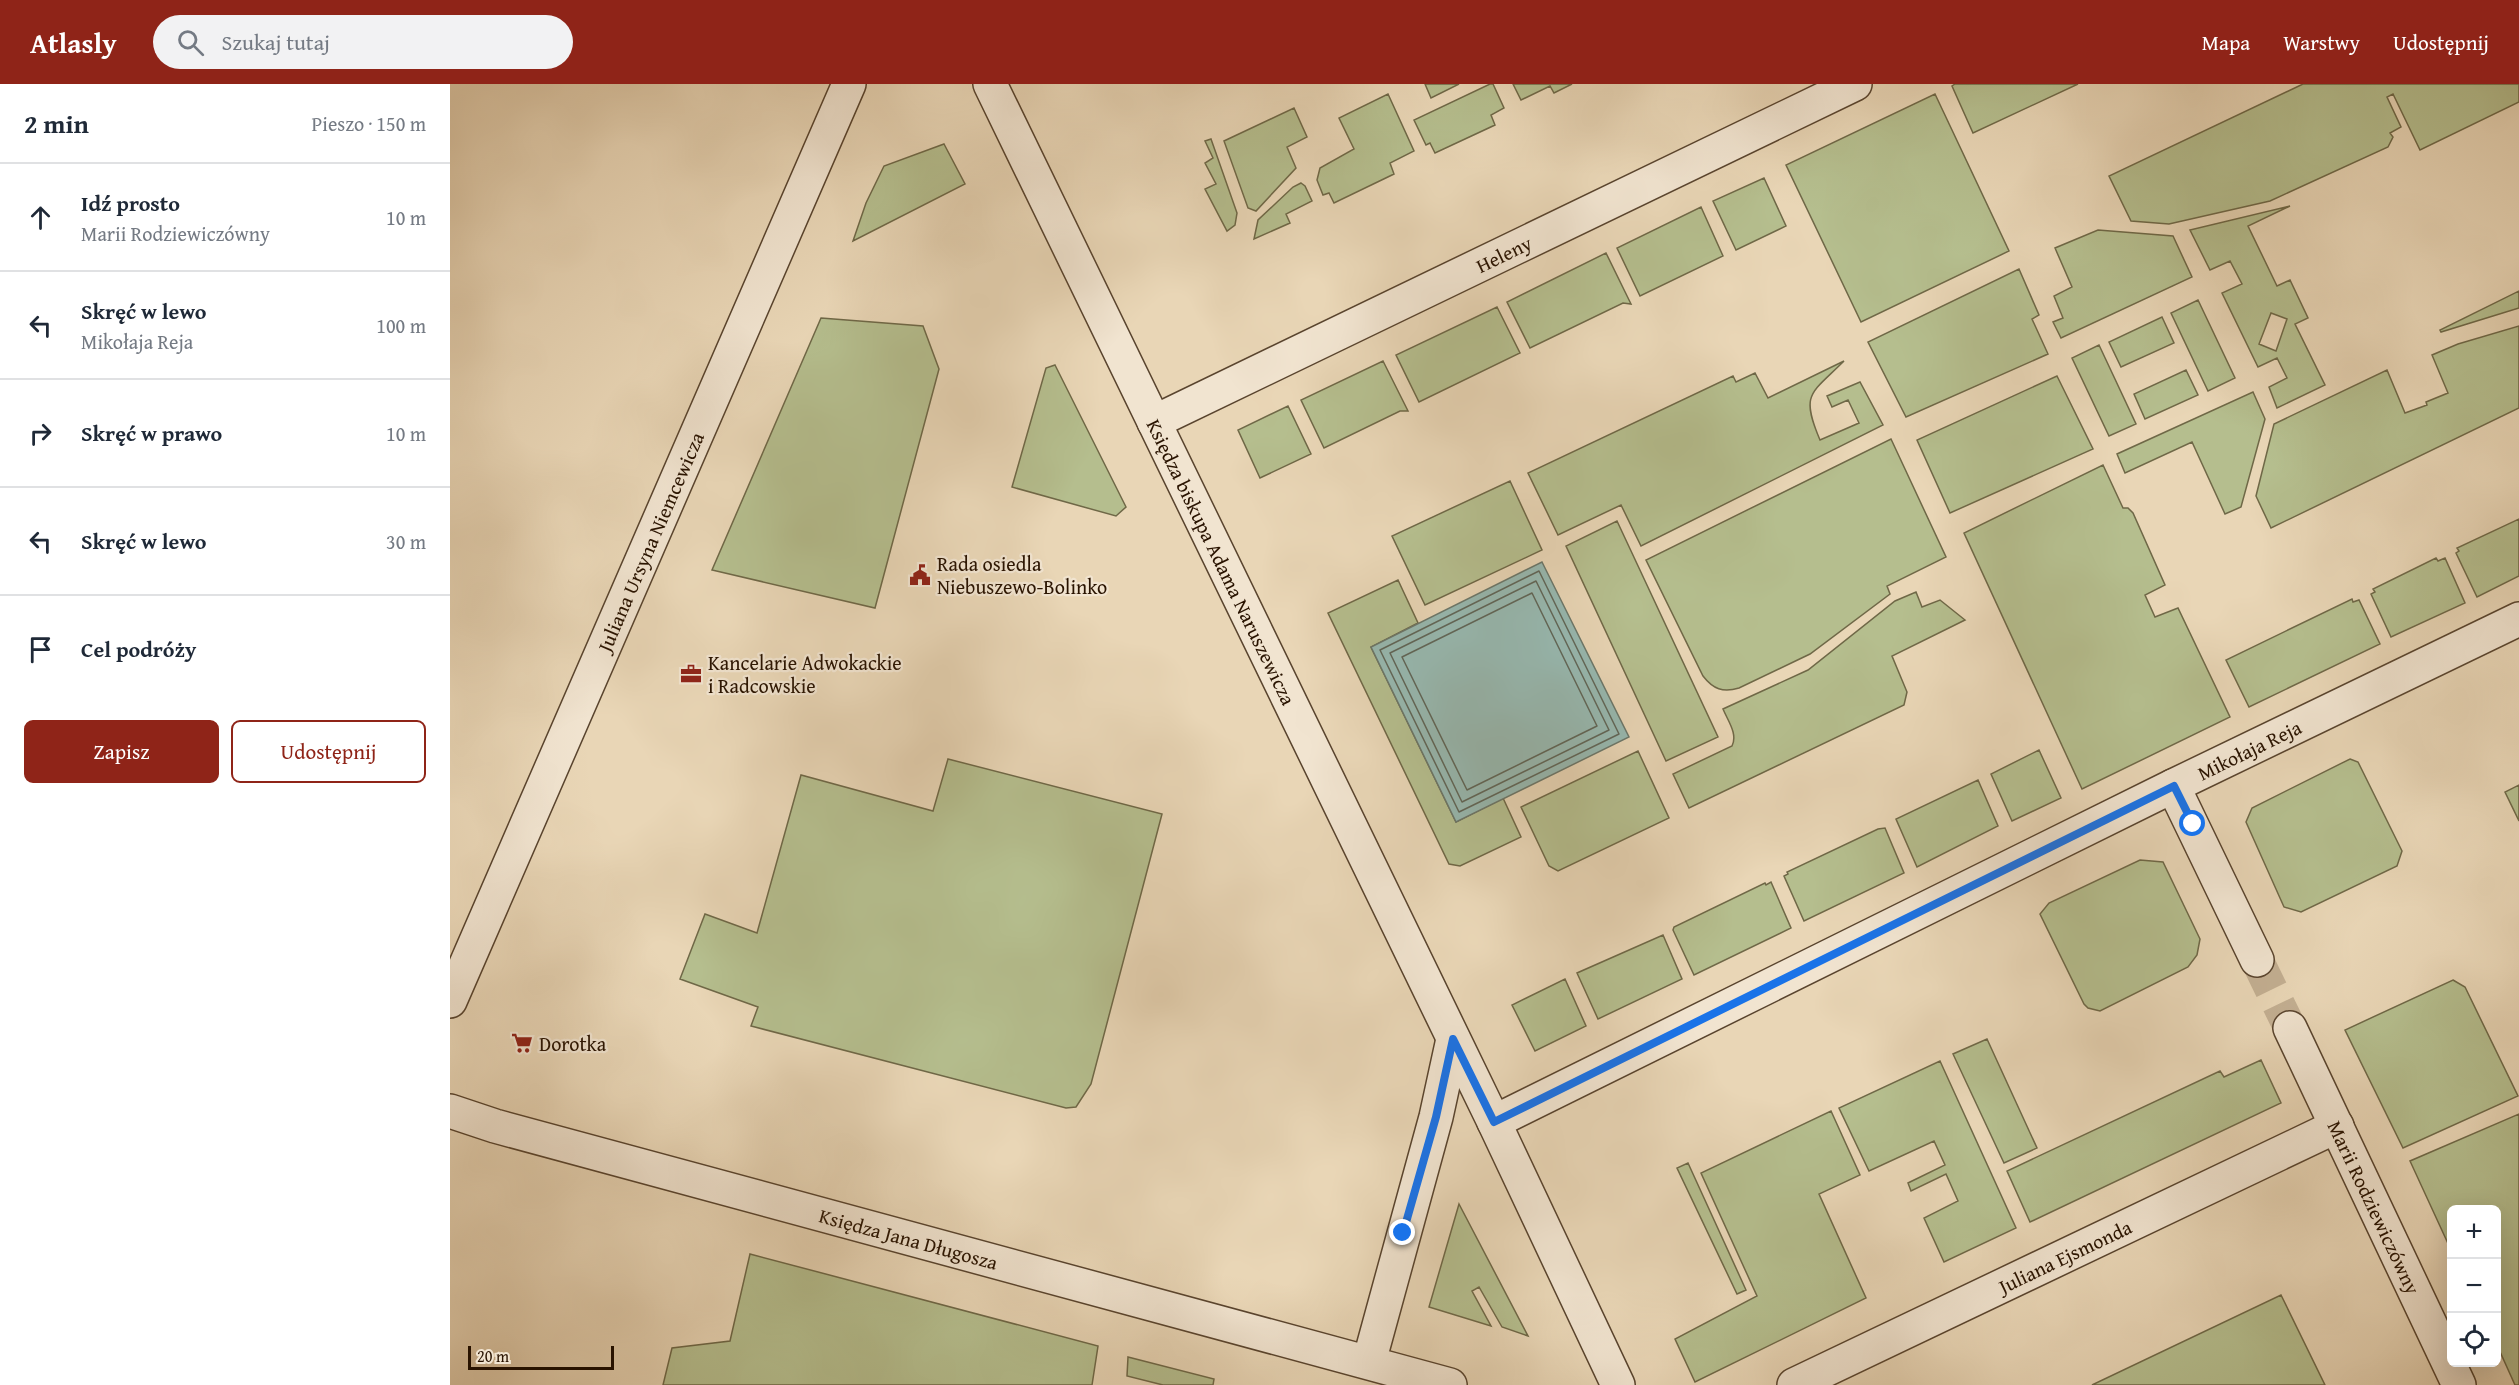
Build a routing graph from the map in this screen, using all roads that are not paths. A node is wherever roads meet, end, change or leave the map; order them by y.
1 (849, 84) edge
2 (990, 84) edge
3 (1855, 84) edge
4 (1154, 422) junction
5 (2519, 619) edge
6 (2174, 786) junction
7 (2257, 960) tunnel mouth
8 (450, 1000) edge
9 (2290, 1028) tunnel mouth
10 (1453, 1039) junction
11 (450, 1111) edge
12 (1494, 1122) junction
13 (2337, 1126) junction
14 (1369, 1362) junction
15 (1450, 1385) edge
16 (1618, 1385) edge
17 (1794, 1385) edge
18 (2459, 1385) edge

1 - 8 street, Juliana Ursyna Niemcewicza
2 - 4 street, Księdza biskupa Adama Naruszewicza
3 - 4 street, Heleny
4 - 10 street, Księdza biskupa Adama Naruszewicza
5 - 6 street, Mikołaja Reja
6 - 7 street
6 - 12 street, Mikołaja Reja
9 - 13 street, Marii Rodziewiczówny
10 - 12 street, Księdza biskupa Adama Naruszewicza
10 - 14 street
11 - 14 street, Księdza Jana Długosza
12 - 16 street, Księdza biskupa Adama Naruszewicza
13 - 17 street, Juliana Ejsmonda
13 - 18 street, Marii Rodziewiczówny
14 - 15 street

